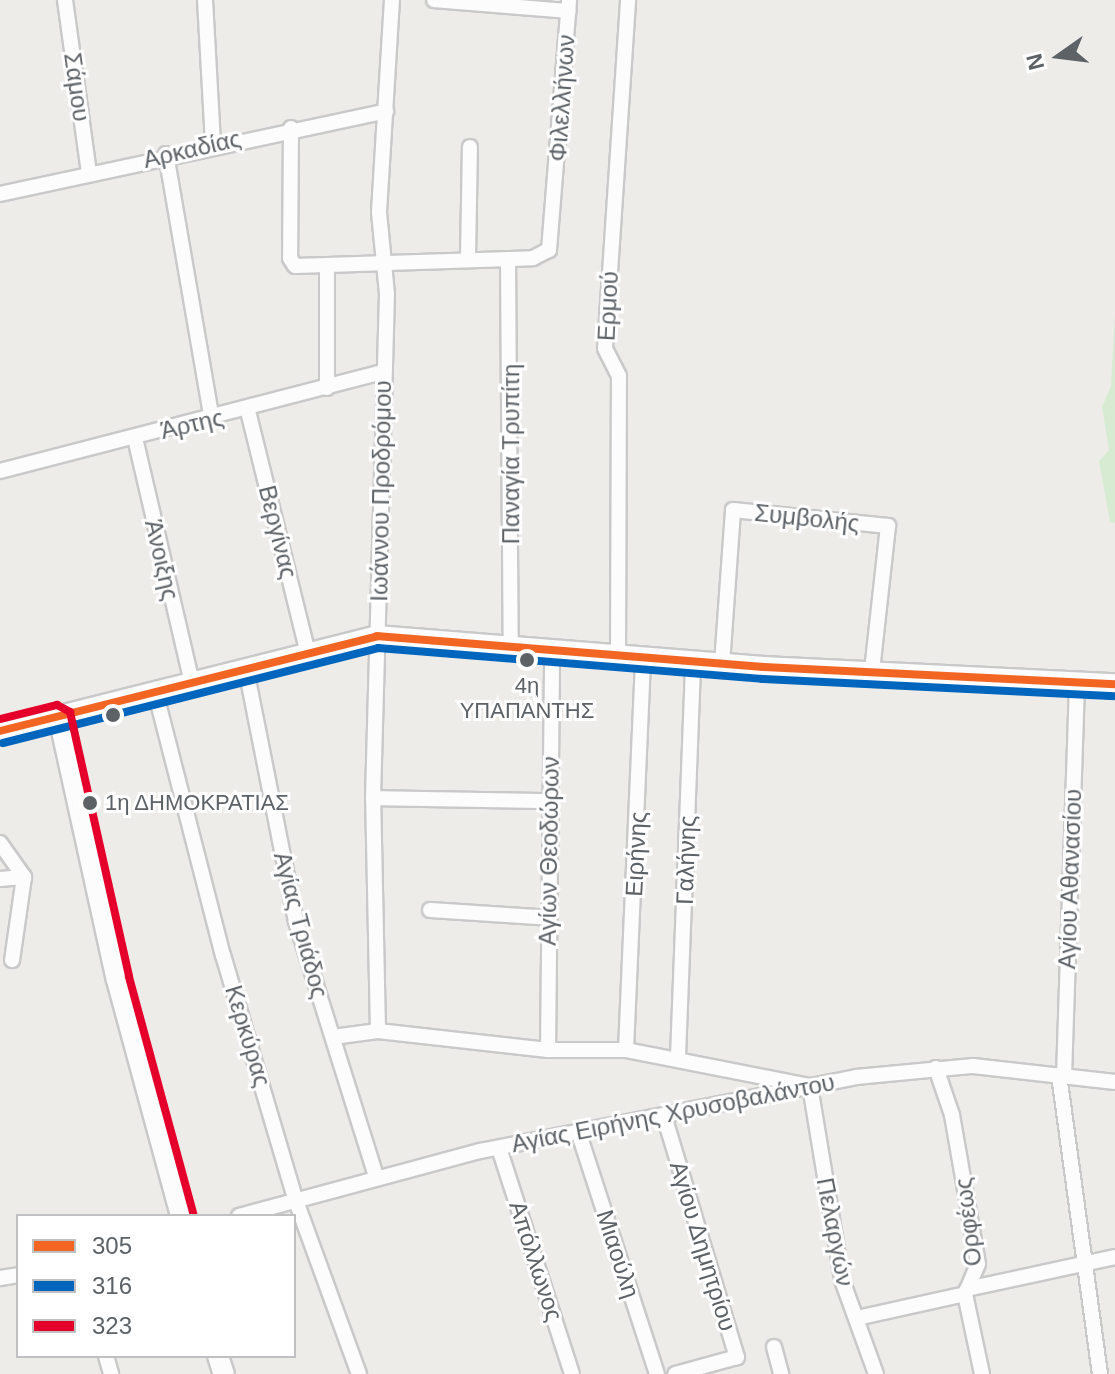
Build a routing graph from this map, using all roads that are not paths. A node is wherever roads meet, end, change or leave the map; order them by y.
1 (65, 0) edge
2 (205, 0) edge
3 (392, 0) edge
4 (434, 0) edge
5 (628, 0) edge
6 (569, 6) edge
7 (386, 111) junction
8 (291, 128) junction
9 (213, 144) junction
10 (470, 147) dead end
11 (166, 154) junction
12 (89, 173) junction
13 (0, 194) edge
14 (468, 258) junction
15 (508, 259) junction
16 (384, 260) junction
17 (327, 265) junction
18 (383, 372) junction
19 (327, 388) junction
20 (248, 411) junction
21 (212, 420) junction
22 (135, 438) junction
23 (0, 471) edge
24 (377, 636) junction
25 (511, 648) junction
26 (552, 652) junction
27 (308, 653) junction
28 (618, 656) junction
29 (643, 658) junction
30 (693, 662) junction
31 (722, 664) junction
32 (246, 669) junction
33 (872, 672) junction
34 (192, 682) junction
35 (1077, 682) junction
36 (1115, 684) edge
37 (155, 691) junction
38 (59, 717) junction
39 (0, 731) edge
40 (373, 798) junction
41 (549, 801) junction
42 (0, 843) edge
43 (24, 877) junction
44 (0, 879) edge
45 (430, 910) dead end
46 (549, 918) junction
47 (12, 960) dead end
48 (378, 1031) junction
49 (333, 1037) junction
50 (548, 1050) junction
51 (626, 1050) junction
52 (678, 1057) junction
53 (936, 1068) junction
54 (1061, 1075) junction
55 (1115, 1082) edge
56 (810, 1086) junction
57 (665, 1119) junction
58 (579, 1134) junction
59 (499, 1148) junction
60 (376, 1176) junction
61 (296, 1201) junction
62 (180, 1214) edge
63 (247, 1214) edge
64 (1115, 1257) edge
65 (1083, 1265) junction
66 (966, 1291) junction
67 (857, 1318) junction
68 (774, 1347) dead end
69 (359, 1374) edge
70 (572, 1374) edge
71 (657, 1374) edge
72 (675, 1374) edge
73 (781, 1374) edge
74 (876, 1374) edge
75 (982, 1374) edge
76 (1100, 1374) edge

1 - 12 street, Σάμου
2 - 9 street
3 - 7 street, Ιωάννου Προδρόμου
4 - 6 street, Φιλελλήνων
5 - 28 street, Ερμού
6 - 15 street, Φιλελλήνων
7 - 8 street, Αρκαδίας
7 - 16 street, Ιωάννου Προδρόμου
8 - 9 street, Αρκαδίας
8 - 17 street
9 - 11 street, Αρκαδίας
10 - 14 street
11 - 12 street, Αρκαδίας
11 - 21 street
12 - 13 street, Αρκαδίας
14 - 15 street
14 - 16 street
15 - 25 street, Παναγία Τρυπίτη
16 - 17 street
16 - 18 street, Ιωάννου Προδρόμου
17 - 19 street
18 - 19 street, Άρτης
18 - 24 street, Ιωάννου Προδρόμου
19 - 20 street, Άρτης
20 - 21 street, Άρτης
20 - 27 street, Βεργίνας
21 - 22 street, Άρτης
22 - 23 street, Άρτης
22 - 34 street, Άνοιξης
24 - 25 street
24 - 27 street
24 - 40 street, Ιωάννου Προδρόμου
25 - 26 street
26 - 28 street
26 - 41 street, Αγίων Θεοδώρων
27 - 32 street
28 - 29 street
29 - 30 street
29 - 51 street, Ειρήνης
30 - 31 street
30 - 52 street, Γαλήνης
31 - 33 street
31 - 33 street, Συμβολής
32 - 34 street
32 - 49 street, Αγίας Τριάδος
33 - 35 street
34 - 37 street
35 - 36 street
35 - 54 street, Αγίου Αθανασίου
37 - 38 street
37 - 61 street, Κερκύρας
38 - 39 street
38 - 62 street
40 - 41 street
40 - 48 street, Ιωάννου Προδρόμου
41 - 46 street, Αγίων Θεοδώρων
42 - 43 street
43 - 44 street
43 - 47 street
45 - 46 street
46 - 50 street, Αγίων Θεοδώρων
48 - 49 street
48 - 50 street
49 - 60 street, Αγίας Τριάδος
50 - 51 street
51 - 52 street
52 - 56 street
53 - 54 street, Αγίας Ειρήνης Χρυσοβαλάντου
53 - 56 street, Αγίας Ειρήνης Χρυσοβαλάντου
53 - 66 street, Ορφέως
54 - 55 street, Αγίας Ειρήνης Χρυσοβαλάντου
54 - 65 street, Αγίου Αθανασίου
56 - 57 street, Αγίας Ειρήνης Χρυσοβαλάντου
56 - 67 street, Πελαργών
57 - 58 street, Αγίας Ειρήνης Χρυσοβαλάντου
57 - 72 street, Αγίου Δημητρίου
58 - 59 street, Αγίας Ειρήνης Χρυσοβαλάντου
58 - 71 street, Μιαούλη
59 - 60 street, Αγίας Ειρήνης Χρυσοβαλάντου
59 - 70 street, Απόλλωνος
60 - 61 street, Αγίας Ειρήνης Χρυσοβαλάντου
61 - 63 street, Αγίας Ειρήνης Χρυσοβαλάντου
61 - 69 street, Κερκύρας
64 - 65 street
65 - 66 street
65 - 76 street, Αγίου Αθανασίου
66 - 67 street
66 - 75 street, Ορφέως
67 - 74 street, Πελαργών
68 - 73 street

